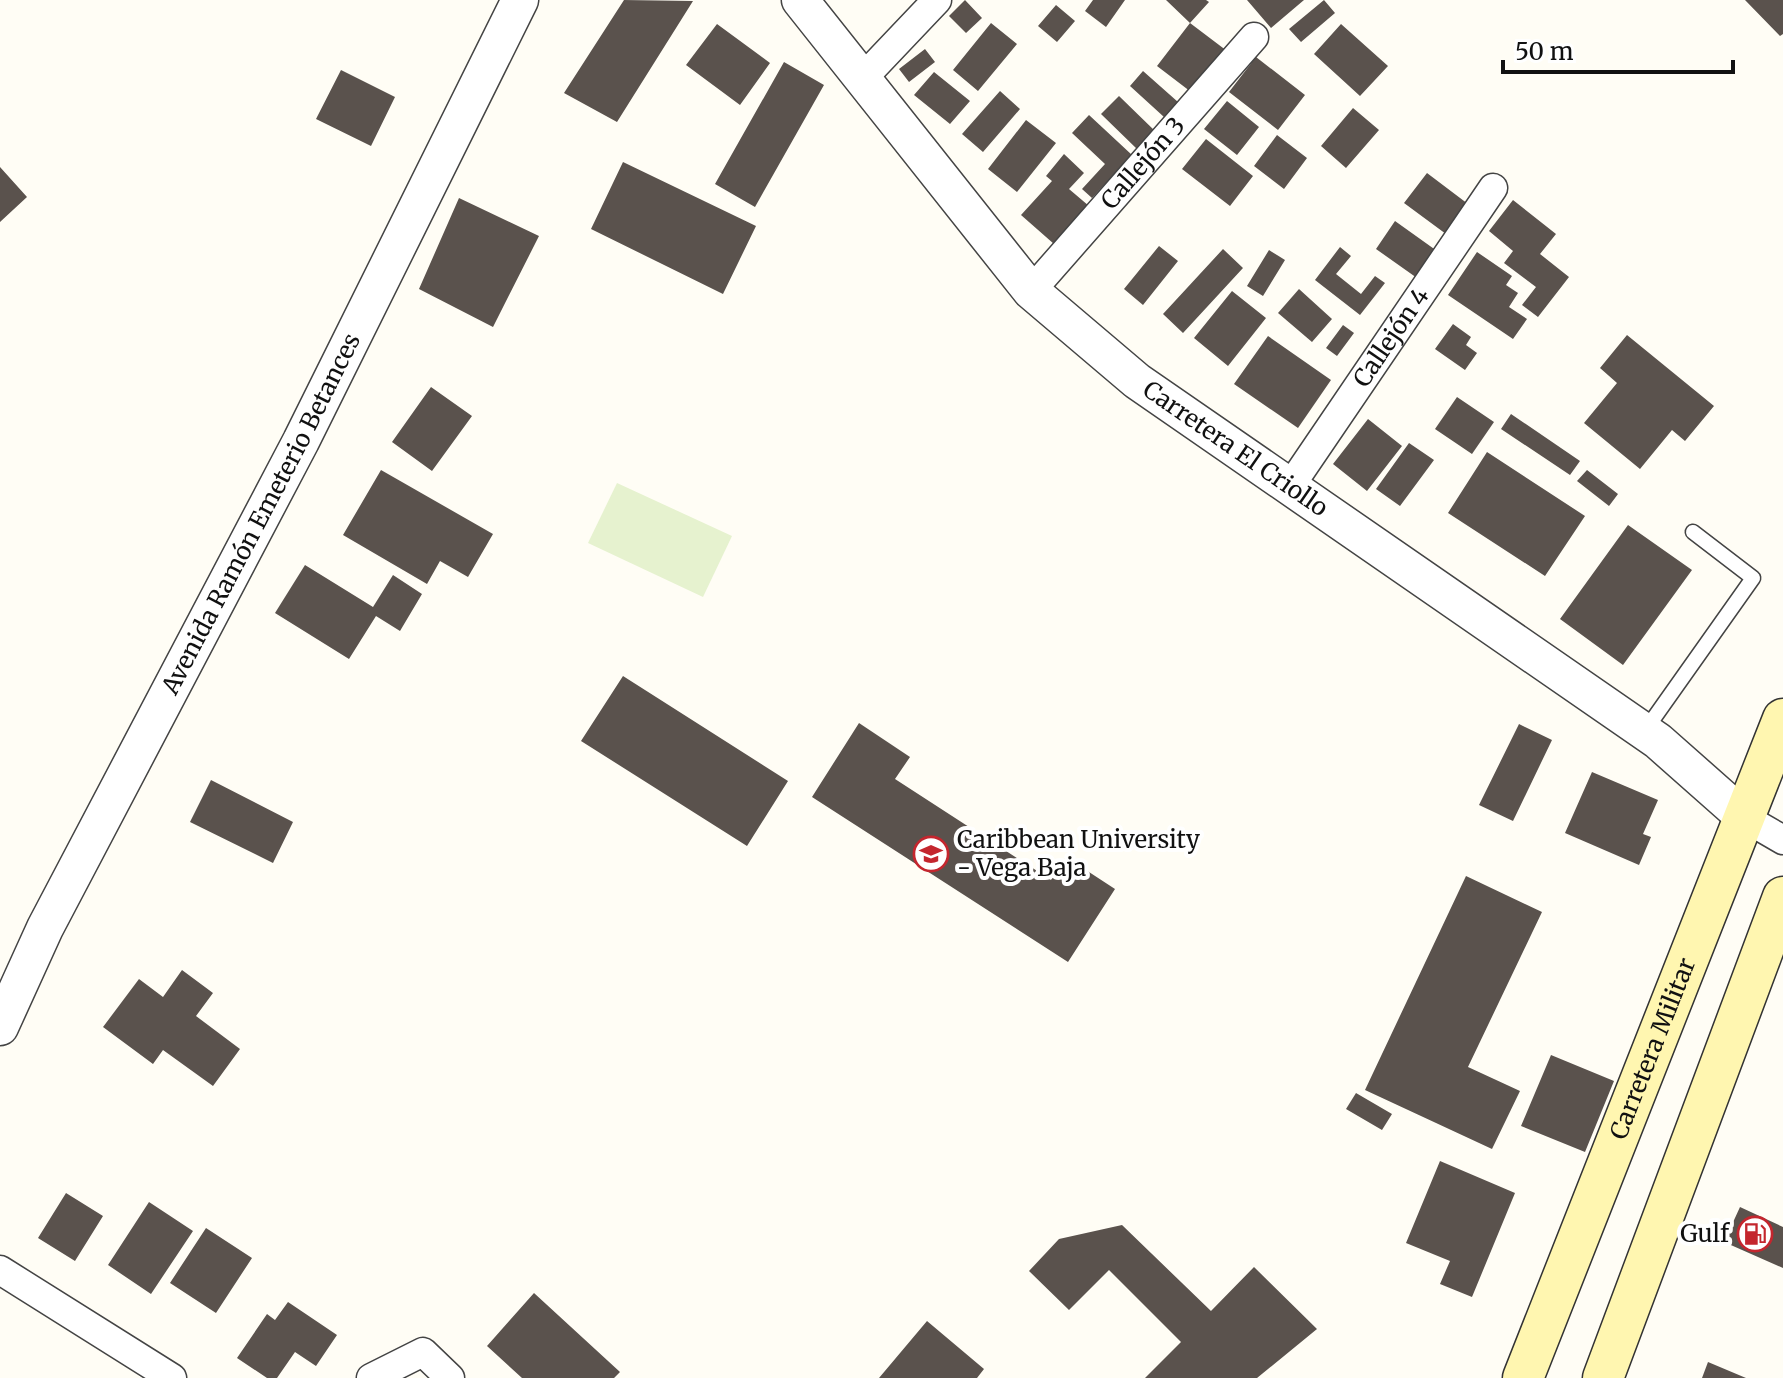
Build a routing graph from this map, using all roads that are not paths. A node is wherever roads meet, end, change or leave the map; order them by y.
1 (520, 0) edge
2 (800, 0) edge
3 (937, 0) edge
4 (1254, 37) dead end
5 (862, 79) junction
6 (1493, 188) dead end
7 (1031, 291) junction
8 (1289, 488) junction
9 (1693, 532) dead end
10 (1783, 719) edge
11 (1644, 732) junction
12 (1745, 818) junction
13 (1783, 840) edge
14 (1783, 897) edge
15 (0, 1027) edge
16 (0, 1270) edge
17 (172, 1378) edge
18 (371, 1378) edge
19 (450, 1378) edge
20 (1523, 1378) edge
21 (1603, 1378) edge

1 - 15 street, Avenida Ramón Emeterio Betances
2 - 5 street, Carretera El Criollo
3 - 5 street
4 - 7 street, Callejón 3
5 - 7 street, Carretera El Criollo
6 - 8 street, Callejón 4
7 - 8 street, Carretera El Criollo
8 - 11 street, Carretera El Criollo
9 - 11 lane
10 - 12 main road, Carretera Militar
11 - 12 street, Carretera El Criollo
12 - 13 street
12 - 20 main road, Carretera Militar
14 - 21 main road
16 - 17 street
18 - 19 street

